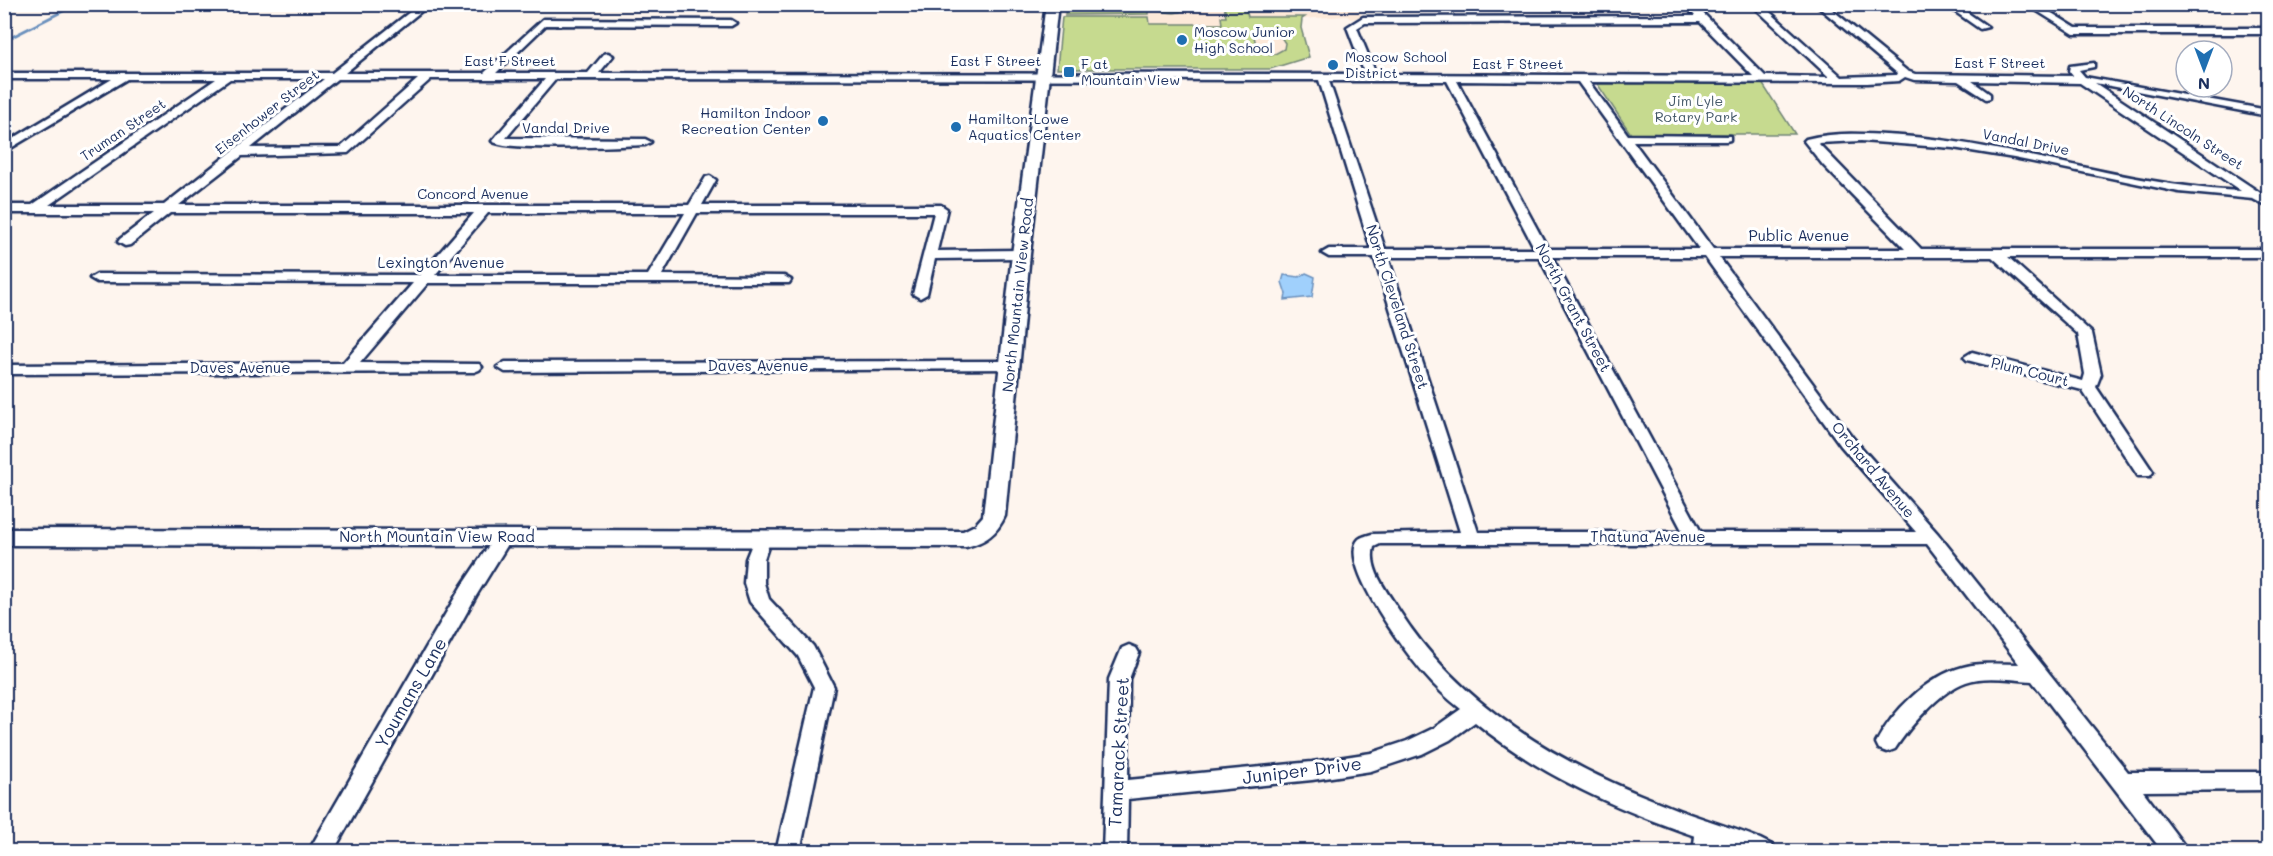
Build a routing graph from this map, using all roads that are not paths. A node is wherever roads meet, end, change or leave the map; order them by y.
1 (426, 4) edge
2 (1052, 4) edge
3 (1688, 4) edge
4 (1755, 4) edge
5 (1819, 4) edge
6 (1948, 4) edge
7 (2030, 4) edge
8 (1702, 19) junction
9 (731, 23) dead end
10 (1983, 27) dead end
11 (2266, 32) edge
12 (608, 56) dead end
13 (2090, 65) dead end
14 (1903, 73) junction
15 (4, 76) edge
16 (17, 76) junction
17 (228, 76) junction
18 (335, 76) junction
19 (428, 76) junction
20 (487, 76) junction
21 (553, 76) junction
22 (591, 76) junction
23 (1043, 76) junction
24 (123, 77) junction
25 (1323, 78) junction
26 (1372, 78) junction
27 (1962, 78) junction
28 (1451, 79) junction
29 (2081, 79) junction
30 (1582, 80) junction
31 (1763, 80) junction
32 (1839, 80) junction
33 (4, 84) edge
34 (1986, 96) dead end
35 (2268, 113) edge
36 (1625, 138) junction
37 (1726, 138) dead end
38 (645, 142) dead end
39 (4, 149) edge
40 (241, 152) junction
41 (710, 180) dead end
42 (2256, 195) junction
43 (2268, 203) edge
44 (4, 209) edge
45 (35, 209) junction
46 (168, 209) junction
47 (484, 209) junction
48 (693, 210) junction
49 (126, 242) dead end
50 (1329, 253) dead end
51 (1544, 253) junction
52 (1708, 253) junction
53 (1917, 253) junction
54 (1995, 253) junction
55 (2268, 253) edge
56 (1021, 254) junction
57 (1380, 254) junction
58 (930, 255) junction
59 (97, 278) dead end
60 (426, 279) junction
61 (652, 280) junction
62 (784, 280) dead end
63 (920, 294) dead end
64 (1972, 357) dead end
65 (1011, 366) junction
66 (348, 367) junction
67 (505, 367) dead end
68 (474, 368) dead end
69 (6, 370) dead end
70 (2088, 387) junction
71 (2144, 472) dead end
72 (504, 536) junction
73 (1694, 536) junction
74 (4, 537) edge
75 (1472, 537) junction
76 (762, 538) junction
77 (1932, 538) junction
78 (1129, 653) dead end
79 (2039, 673) junction
80 (1476, 710) junction
81 (1887, 744) dead end
82 (2268, 781) edge
83 (2124, 782) junction
84 (1115, 791) junction
85 (1706, 841) edge
86 (320, 852) edge
87 (788, 852) edge
88 (1115, 852) edge
89 (1764, 852) edge
90 (2177, 852) edge

1 - 18 street, Eisenhower Street
2 - 23 street, North Mountain View Road
3 - 8 street
4 - 32 street
5 - 14 street
6 - 10 street
7 - 11 street
8 - 26 street
8 - 31 street
9 - 20 street
12 - 22 street
13 - 29 street
14 - 27 street, East F Street
14 - 32 street, East F Street
15 - 16 street, East F Street
16 - 24 street, East F Street
16 - 33 street
17 - 18 street, East F Street
17 - 24 street, East F Street
17 - 45 street, Truman Street
18 - 19 street, East F Street
18 - 40 street, Eisenhower Street
19 - 20 street, East F Street
19 - 40 street
20 - 21 street, East F Street
21 - 22 street, East F Street
21 - 38 street, Vandal Drive
22 - 23 street, East F Street
23 - 25 street, East F Street
23 - 56 street, North Mountain View Road
24 - 39 street
25 - 26 street, East F Street
25 - 57 street, North Cleveland Street
26 - 28 street, East F Street
27 - 29 street, East F Street
27 - 34 street
28 - 30 street, East F Street
28 - 51 street, North Grant Street
29 - 35 street, East F Street
29 - 42 street, North Lincoln Street
30 - 31 street, East F Street
30 - 36 street, Orchard Avenue
31 - 32 street, East F Street
36 - 37 street
36 - 52 street, Orchard Avenue
40 - 46 street, Eisenhower Street
41 - 48 street
42 - 43 street, North Lincoln Street
42 - 53 street, Vandal Drive
44 - 45 street, Concord Avenue
45 - 46 street, Concord Avenue
46 - 47 street, Concord Avenue
46 - 49 street, Eisenhower Street
47 - 48 street, Concord Avenue
47 - 60 street
48 - 58 street, Concord Avenue
48 - 61 street
50 - 57 street, Public Avenue
51 - 52 street, Public Avenue
51 - 57 street, Public Avenue
51 - 73 street, North Grant Street
52 - 53 street, Public Avenue
52 - 77 street, Orchard Avenue
53 - 54 street, Public Avenue
54 - 55 street, Public Avenue
54 - 70 street
56 - 58 street
56 - 65 street, North Mountain View Road
57 - 75 street, North Cleveland Street
58 - 63 street
59 - 60 street, Lexington Avenue
60 - 61 street, Lexington Avenue
60 - 66 street
61 - 62 street, Lexington Avenue
64 - 70 street, Plum Court
65 - 67 street, Daves Avenue
65 - 76 street, North Mountain View Road
66 - 68 street, Daves Avenue
66 - 69 street, Daves Avenue
70 - 71 street
72 - 74 street, North Mountain View Road
72 - 76 street, North Mountain View Road
72 - 86 street, Youmans Lane
73 - 75 street, Thatuna Avenue
73 - 77 street, Thatuna Avenue
75 - 80 street, Thatuna Avenue
76 - 87 street
77 - 79 street, Orchard Avenue
78 - 84 street, Tamarack Street
79 - 81 street
79 - 83 street, Orchard Avenue
80 - 84 street, Juniper Drive
80 - 85 street
82 - 83 street
83 - 90 street, Orchard Avenue
84 - 88 street, Tamarack Street
85 - 89 street

